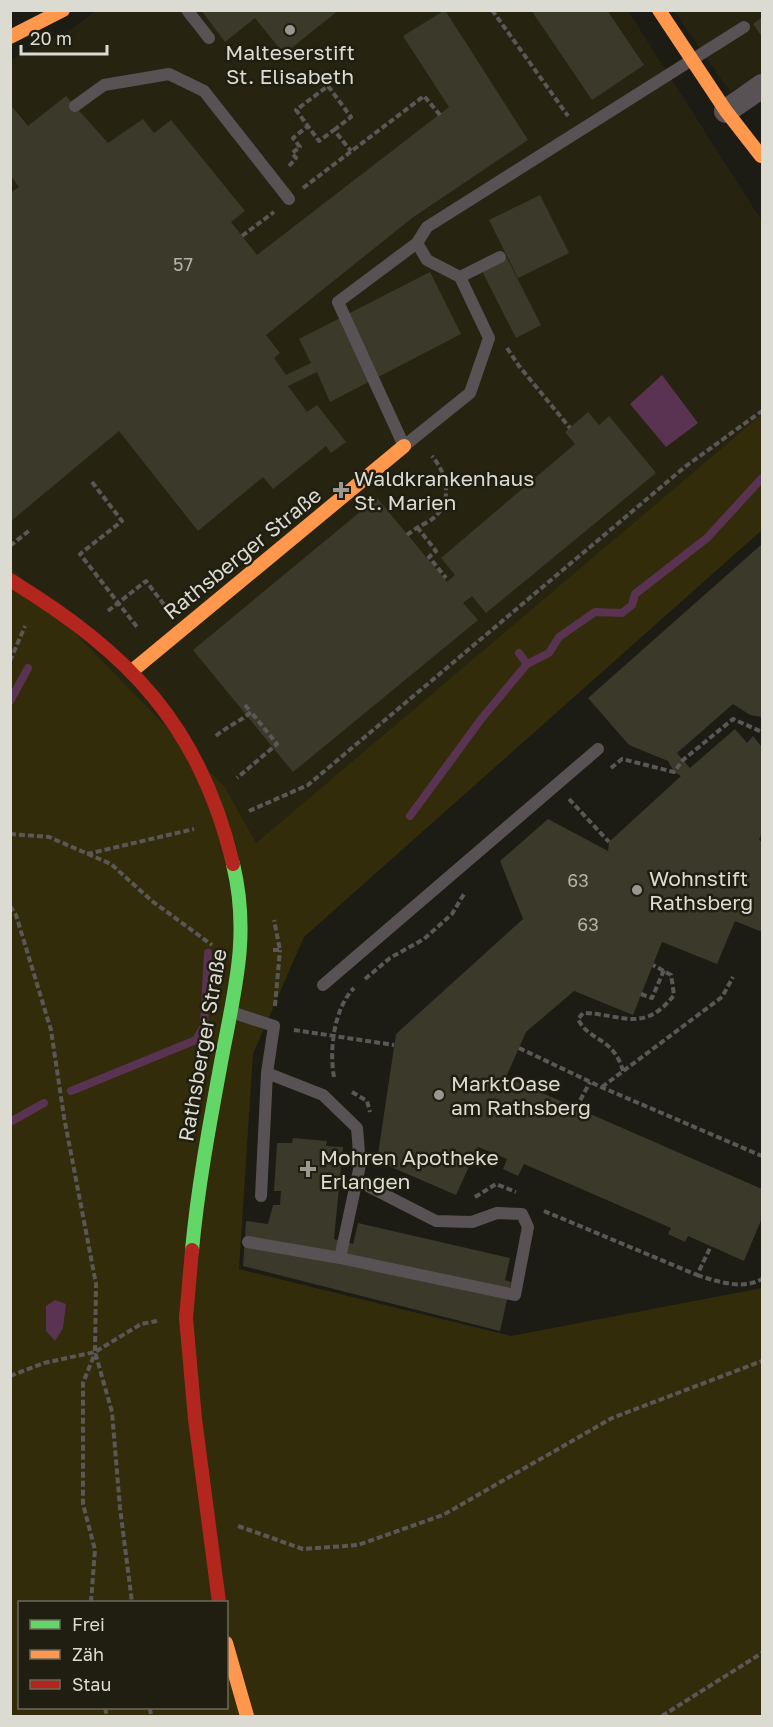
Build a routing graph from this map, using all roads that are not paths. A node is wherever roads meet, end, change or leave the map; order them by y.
1 (63, 10) edge
2 (187, 10) edge
3 (659, 10) edge
4 (744, 27) dead end
5 (11, 35) edge
6 (209, 38) dead end
7 (692, 60) junction
8 (762, 86) edge
9 (75, 106) dead end
10 (726, 111) junction
11 (762, 158) edge
12 (286, 195) road end
13 (417, 243) junction
14 (500, 257) dead end
15 (460, 277) junction
16 (410, 441) junction
17 (10, 580) edge
18 (132, 671) junction
19 (598, 749) dead end
20 (323, 985) dead end
21 (230, 1011) junction
22 (267, 1072) junction
23 (356, 1180) junction
24 (261, 1196) dead end
25 (248, 1242) dead end
26 (340, 1258) junction
27 (219, 1601) edge
28 (228, 1650) edge
29 (247, 1716) edge

1 - 5 street
2 - 6 lane
3 - 7 street
4 - 7 lane
7 - 10 street
7 - 13 lane
8 - 10 street
9 - 12 lane
10 - 11 street
13 - 15 lane
13 - 16 lane
14 - 15 lane
15 - 16 lane, Rathsberger Straße
16 - 18 street, Rathsberger Straße
17 - 18 street, Rathsberger Straße
18 - 21 street, Rathsberger Straße
19 - 20 lane
21 - 22 lane
21 - 27 street, Rathsberger Straße
22 - 23 lane
22 - 24 lane
23 - 26 lane
23 - 26 lane
25 - 26 lane
28 - 29 street

